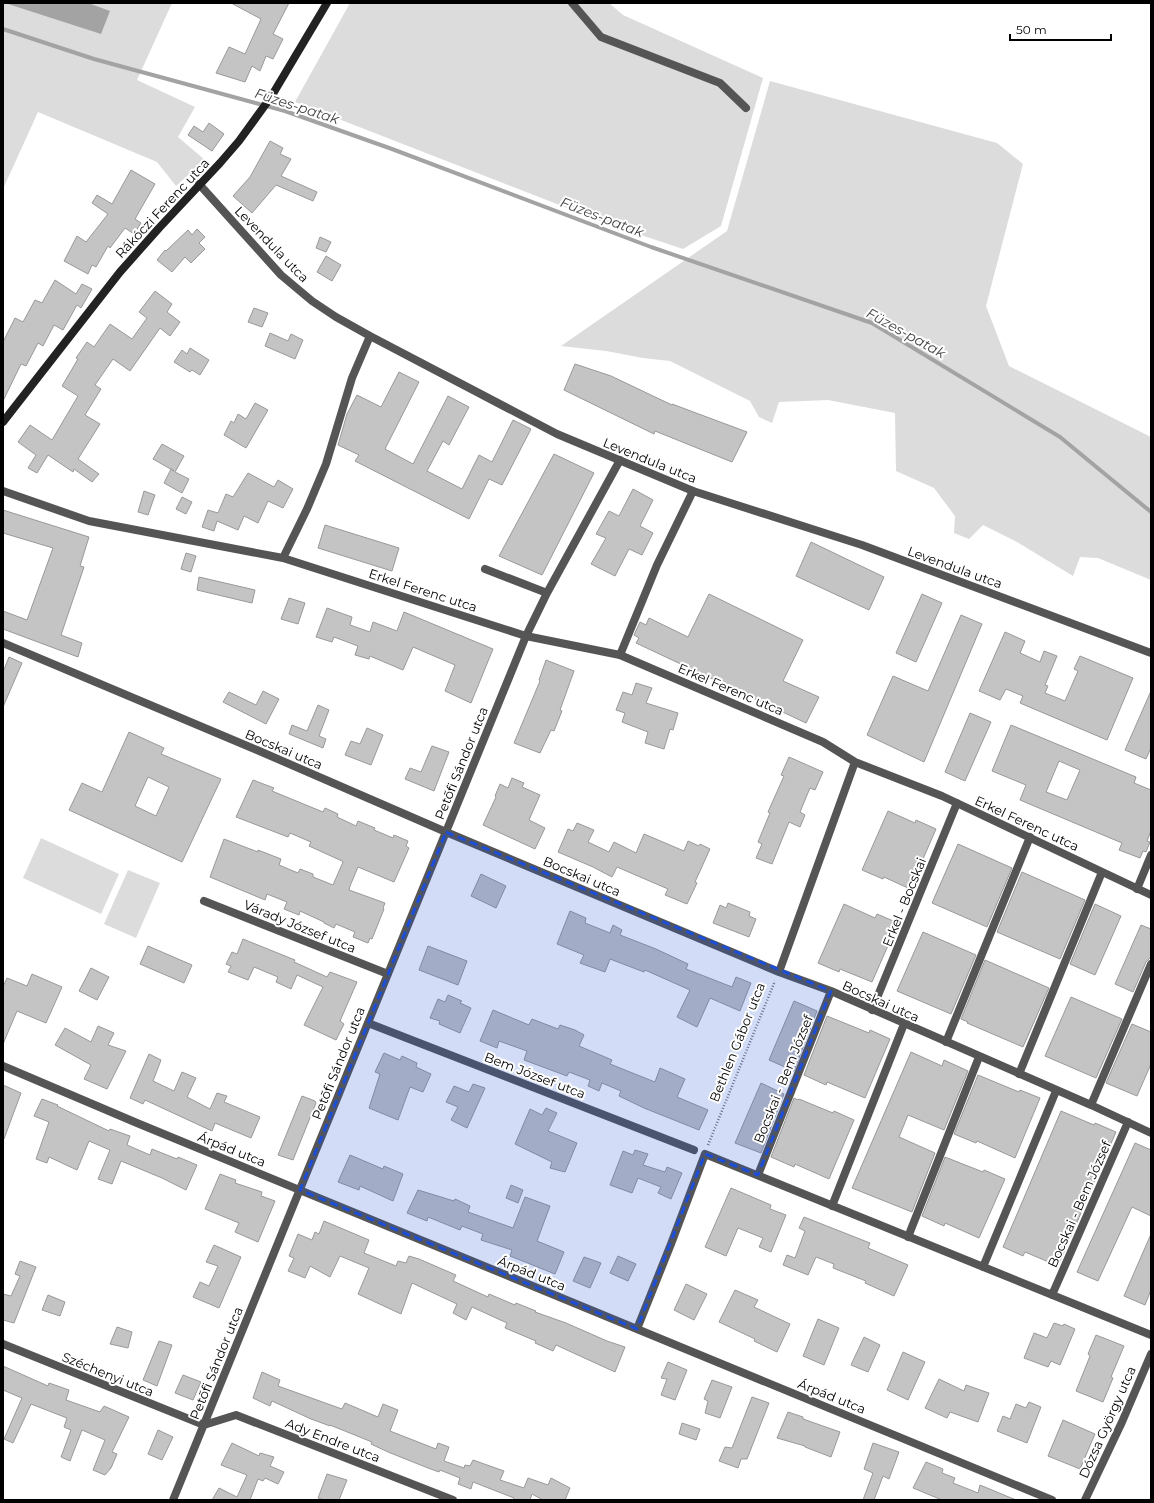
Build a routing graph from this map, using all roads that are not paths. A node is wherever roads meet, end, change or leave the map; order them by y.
1 (327, 3) edge
2 (572, 3) edge
3 (746, 108) dead end
4 (199, 184) junction
5 (370, 336) junction
6 (3, 422) edge
7 (620, 460) junction
8 (3, 491) edge
9 (693, 491) junction
10 (282, 558) junction
11 (485, 569) dead end
12 (546, 593) junction
13 (526, 636) junction
14 (3, 643) edge
15 (1151, 653) edge
16 (620, 655) junction
17 (856, 762) junction
18 (957, 803) junction
19 (446, 832) junction
20 (1030, 837) junction
21 (1151, 855) edge
22 (1102, 872) junction
23 (1137, 888) junction
24 (1151, 895) edge
25 (204, 901) dead end
26 (1151, 964) edge
27 (779, 972) junction
28 (388, 974) junction
29 (831, 991) junction
30 (872, 1010) junction
31 (368, 1023) junction
32 (904, 1024) junction
33 (946, 1042) junction
34 (980, 1057) junction
35 (3, 1066) edge
36 (1019, 1074) junction
37 (1056, 1091) junction
38 (1092, 1105) junction
39 (1128, 1122) junction
40 (1151, 1133) edge
41 (694, 1150) dead end
42 (758, 1175) junction
43 (300, 1190) junction
44 (832, 1206) junction
45 (908, 1237) junction
46 (983, 1267) junction
47 (1052, 1295) junction
48 (637, 1329) junction
49 (1151, 1335) edge
50 (3, 1344) edge
51 (1151, 1354) edge
52 (204, 1426) junction
53 (173, 1500) edge
54 (453, 1500) edge
55 (1052, 1500) edge
56 (1085, 1500) edge

1 - 4 main road, Rákóczi Ferenc utca
2 - 3 street
4 - 5 street, Levendula utca
4 - 6 main road, Rákóczi Ferenc utca
5 - 7 street, Levendula utca
5 - 10 street
7 - 9 street, Levendula utca
7 - 12 street, Petőfi Sándor utca
8 - 10 street, Erkel Ferenc utca
9 - 15 street, Levendula utca
9 - 16 street
10 - 13 street, Erkel Ferenc utca
11 - 12 street
12 - 13 street, Petőfi Sándor utca
13 - 16 street, Erkel Ferenc utca
13 - 19 street, Petőfi Sándor utca
14 - 19 street, Bocskai utca
16 - 17 street, Erkel Ferenc utca
17 - 18 street, Erkel Ferenc utca
17 - 27 street, Bethlen Gábor utca
18 - 20 street, Erkel Ferenc utca
18 - 30 street, Erkel - Bocskai
19 - 27 street, Bocskai utca
19 - 28 street, Petőfi Sándor utca
20 - 22 street, Erkel Ferenc utca
20 - 33 street
21 - 23 street
22 - 23 street, Erkel Ferenc utca
22 - 36 street
23 - 24 street, Erkel Ferenc utca
25 - 28 street, Várady József utca
26 - 38 street
27 - 29 street, Bocskai utca
28 - 31 street, Petőfi Sándor utca
29 - 30 street, Bocskai utca
29 - 42 street, Bocskai - Bem József
30 - 32 street, Bocskai utca
31 - 41 street, Bem József utca
31 - 43 street, Petőfi Sándor utca
32 - 33 street, Bocskai utca
32 - 44 street
33 - 34 street, Bocskai utca
34 - 36 street, Bocskai utca
34 - 45 street
35 - 43 street, Árpád utca
36 - 37 street, Bocskai utca
37 - 38 street, Bocskai utca
37 - 46 street
38 - 39 street, Bocskai utca
39 - 40 street, Bocskai utca
39 - 47 street, Bocskai - Bem József
42 - 44 street
42 - 48 street
43 - 48 street, Árpád utca
43 - 52 street, Petőfi Sándor utca
44 - 45 street
45 - 46 street
46 - 47 street
47 - 49 street
48 - 55 street, Árpád utca
50 - 52 street, Széchenyi utca
51 - 56 street, Dózsa György utca
52 - 53 street, Petőfi Sándor utca
52 - 54 street, Ady Endre utca

